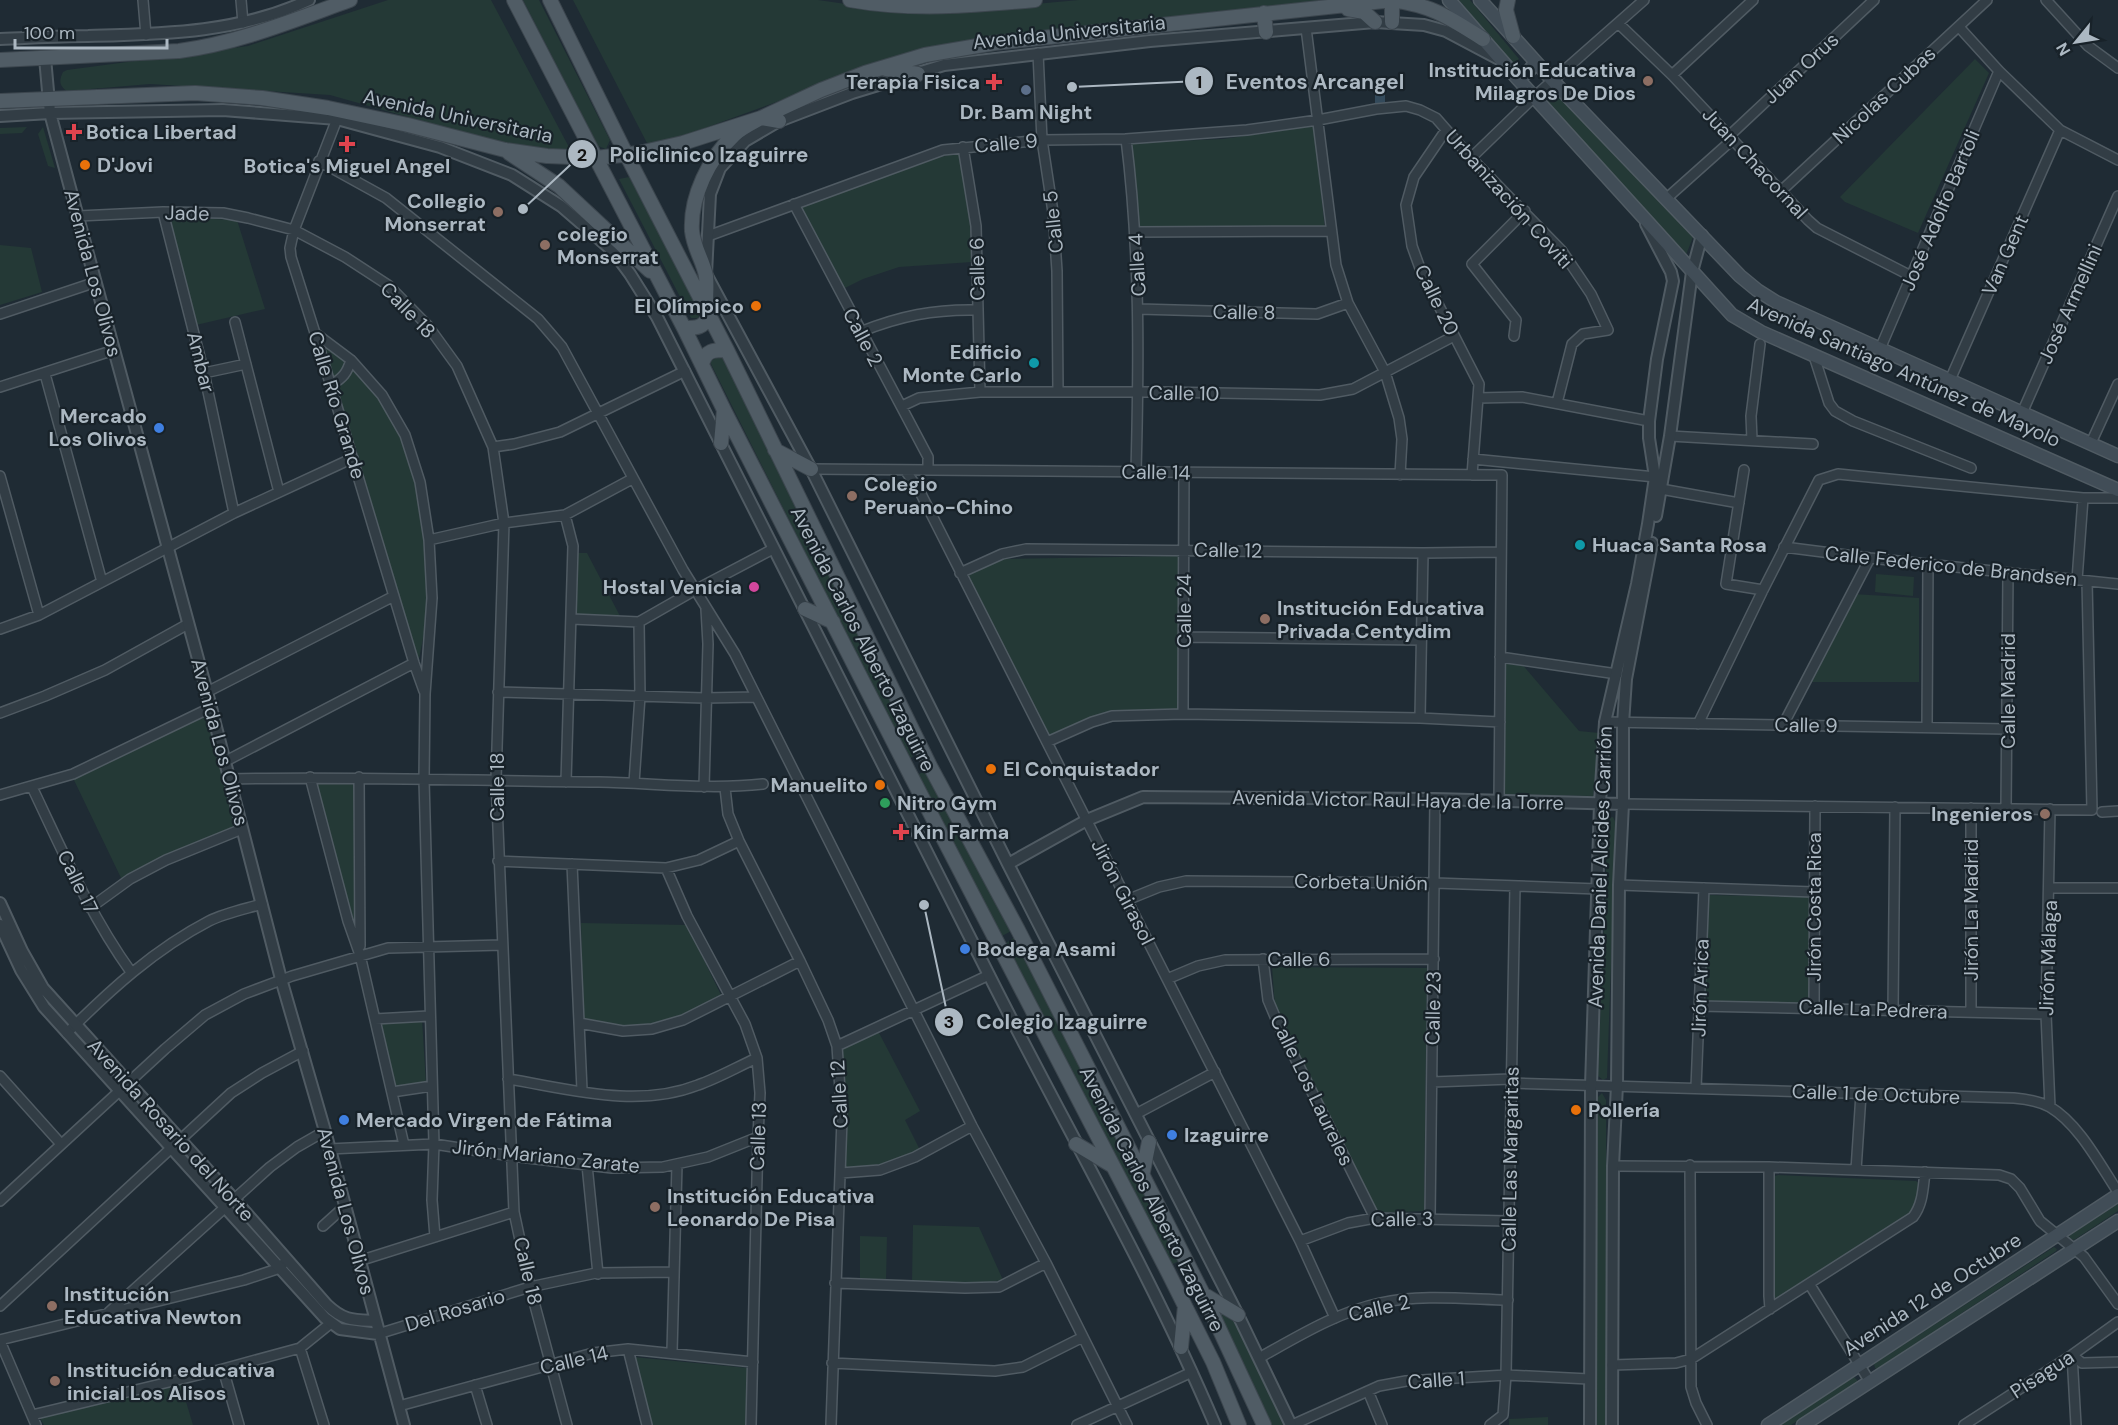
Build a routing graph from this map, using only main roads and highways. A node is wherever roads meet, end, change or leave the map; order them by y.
1 (350, 0) edge
2 (514, 0) edge
3 (550, 0) edge
4 (850, 0) edge
5 (1035, 0) edge
6 (1393, 0) edge
7 (1449, 0) edge
8 (1480, 0) edge
9 (1517, 0) edge
10 (313, 4) edge
11 (1507, 5) edge
12 (1328, 6) junction
13 (1264, 13) junction
14 (1375, 22) road end
15 (1392, 22) road end
16 (1266, 32) road end
17 (1513, 36) junction
18 (1483, 39) junction
19 (0, 60) edge
20 (1536, 62) junction
21 (881, 68) junction
22 (918, 74) road end
23 (1517, 78) junction
24 (0, 101) edge
25 (761, 117) junction
26 (779, 121) road end
27 (505, 150) junction
28 (626, 154) junction
29 (596, 158) junction
30 (585, 226) road end
31 (604, 229) junction
32 (678, 254) junction
33 (706, 274) junction
34 (660, 280) junction
35 (708, 312) junction
36 (684, 328) junction
37 (727, 350) junction
38 (702, 364) junction
39 (724, 410) junction
40 (721, 443) road end
41 (775, 450) junction
42 (2118, 456) edge
43 (811, 469) road end
44 (2118, 490) edge
45 (806, 609) road end
46 (833, 622) junction
47 (930, 766) junction
48 (911, 776) junction
49 (1149, 1142) road end
50 (1076, 1144) road end
51 (1113, 1166) junction
52 (1142, 1176) junction
53 (2118, 1194) edge
54 (2118, 1221) edge
55 (1188, 1266) junction
56 (1168, 1272) junction
57 (1203, 1294) junction
58 (1185, 1306) junction
59 (1238, 1315) road end
60 (1181, 1347) road end
61 (1256, 1407) junction
62 (1237, 1421) edge
63 (1264, 1425) edge
64 (1768, 1425) edge
65 (1803, 1425) edge

1 - 10 main road
2 - 29 main road, Avenida Carlos Alberto Izaguirre
3 - 28 main road, Avenida Carlos Alberto Izaguirre
4 - 5 main road, Avenida Universitaria
6 - 12 main road, Avenida Universitaria
6 - 15 main road
6 - 18 main road, Avenida Universitaria
7 - 18 main road, Avenida Santiago Antúnez de Mayolo
8 - 17 main road, Avenida Santiago Antúnez de Mayolo
9 - 11 main road
10 - 19 main road
11 - 17 main road
12 - 13 main road, Avenida Universitaria
12 - 14 main road
13 - 16 main road
13 - 21 main road, Avenida Universitaria
17 - 20 main road, Avenida Santiago Antúnez de Mayolo
18 - 23 main road, Avenida Santiago Antúnez de Mayolo
20 - 23 main road
20 - 42 main road, Avenida Santiago Antúnez de Mayolo
21 - 22 main road
21 - 25 main road, Avenida Universitaria
23 - 44 main road, Avenida Santiago Antúnez de Mayolo
24 - 27 main road, Avenida Universitaria
25 - 26 main road
25 - 28 main road, Avenida Universitaria
25 - 33 main road
27 - 29 main road, Avenida Universitaria
27 - 31 main road
28 - 29 main road, Avenida Universitaria
28 - 32 main road, Avenida Carlos Alberto Izaguirre
29 - 34 main road, Avenida Carlos Alberto Izaguirre
30 - 31 main road
31 - 34 main road
32 - 33 main road
32 - 35 main road, Avenida Carlos Alberto Izaguirre
33 - 35 main road
34 - 36 main road, Avenida Carlos Alberto Izaguirre
35 - 36 main road
35 - 37 main road, Avenida Carlos Alberto Izaguirre
36 - 38 main road, Avenida Carlos Alberto Izaguirre
37 - 38 main road
37 - 41 main road, Avenida Carlos Alberto Izaguirre
38 - 39 main road, Avenida Carlos Alberto Izaguirre
39 - 40 main road
39 - 46 main road, Avenida Carlos Alberto Izaguirre
41 - 43 main road
41 - 47 main road, Avenida Carlos Alberto Izaguirre
45 - 46 main road
46 - 48 main road, Avenida Carlos Alberto Izaguirre
47 - 48 main road
47 - 52 main road, Avenida Carlos Alberto Izaguirre
48 - 51 main road, Avenida Carlos Alberto Izaguirre
49 - 52 main road
50 - 51 main road
51 - 56 main road, Avenida Carlos Alberto Izaguirre
52 - 55 main road, Avenida Carlos Alberto Izaguirre
53 - 64 main road, Avenida 12 de Octubre
54 - 65 main road, Avenida 12 de Octubre
55 - 56 main road
55 - 57 main road, Avenida Carlos Alberto Izaguirre
56 - 58 main road, Avenida Carlos Alberto Izaguirre
57 - 59 main road
57 - 61 main road, Avenida Carlos Alberto Izaguirre
58 - 60 main road
58 - 62 main road, Avenida Carlos Alberto Izaguirre
61 - 62 main road
61 - 63 main road, Avenida Carlos Alberto Izaguirre

